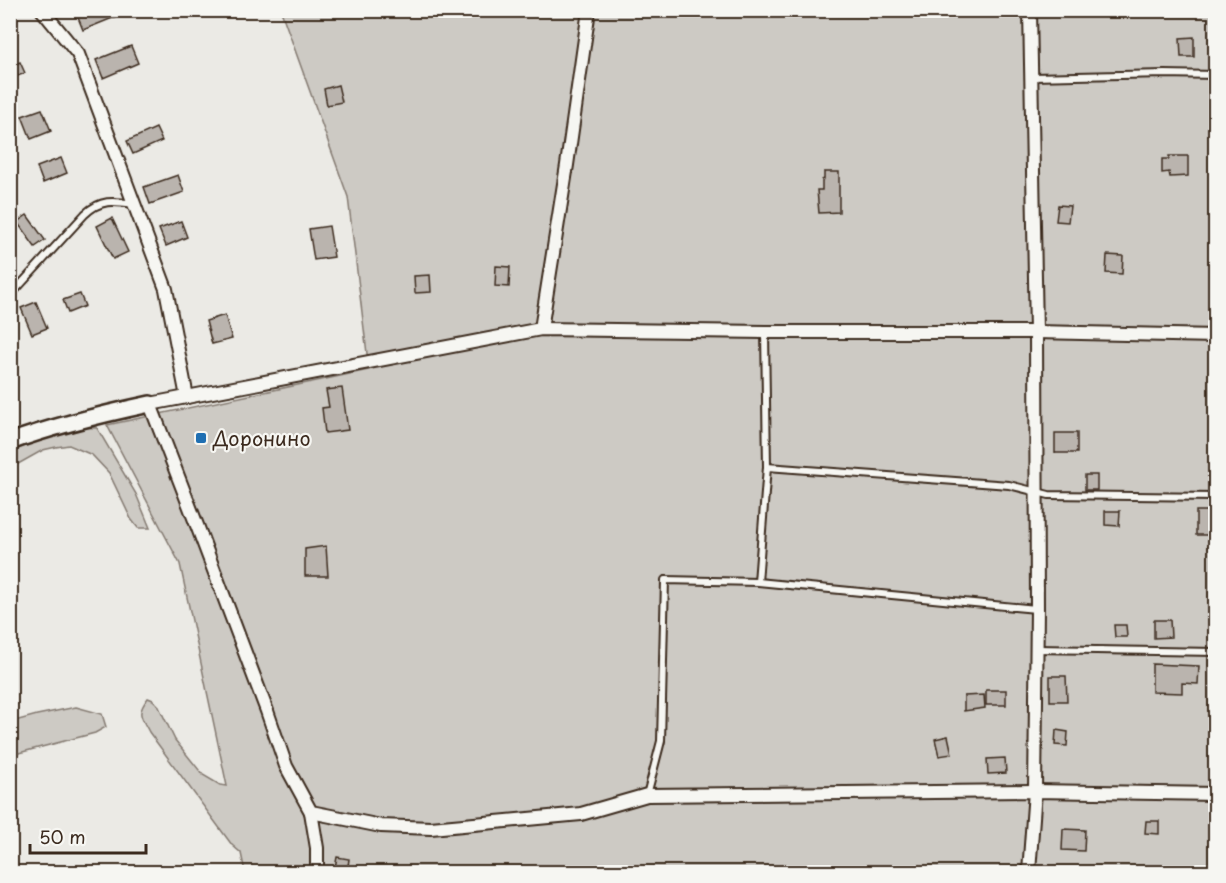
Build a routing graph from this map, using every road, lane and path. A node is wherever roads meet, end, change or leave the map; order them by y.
1 (42, 10) edge
2 (589, 10) edge
3 (1030, 10) edge
4 (1215, 75) edge
5 (1031, 77) junction
6 (134, 204) junction
7 (10, 296) edge
8 (540, 330) junction
9 (765, 332) junction
10 (1036, 332) junction
11 (1215, 336) edge
12 (187, 397) junction
13 (150, 404) junction
14 (10, 442) edge
15 (766, 467) junction
16 (1037, 492) junction
17 (1215, 497) edge
18 (758, 582) junction
19 (1037, 609) junction
20 (1036, 649) junction
21 (1215, 652) edge
22 (1035, 791) junction
23 (1215, 794) edge
24 (646, 795) junction
25 (311, 812) junction
26 (317, 873) edge
27 (1029, 873) edge

1 - 6 street
2 - 8 street
3 - 5 street
4 - 5 lane
5 - 10 street
6 - 7 lane
6 - 12 street
8 - 9 street
8 - 12 street
9 - 10 street
9 - 15 lane
10 - 11 street
10 - 16 street
12 - 13 street
13 - 14 street
13 - 25 street
15 - 16 lane
15 - 18 lane
16 - 17 lane
16 - 19 street
18 - 19 lane
18 - 24 lane
19 - 20 street
20 - 21 lane
20 - 22 street
22 - 23 street
22 - 24 street
22 - 27 street
24 - 25 street
25 - 26 street

